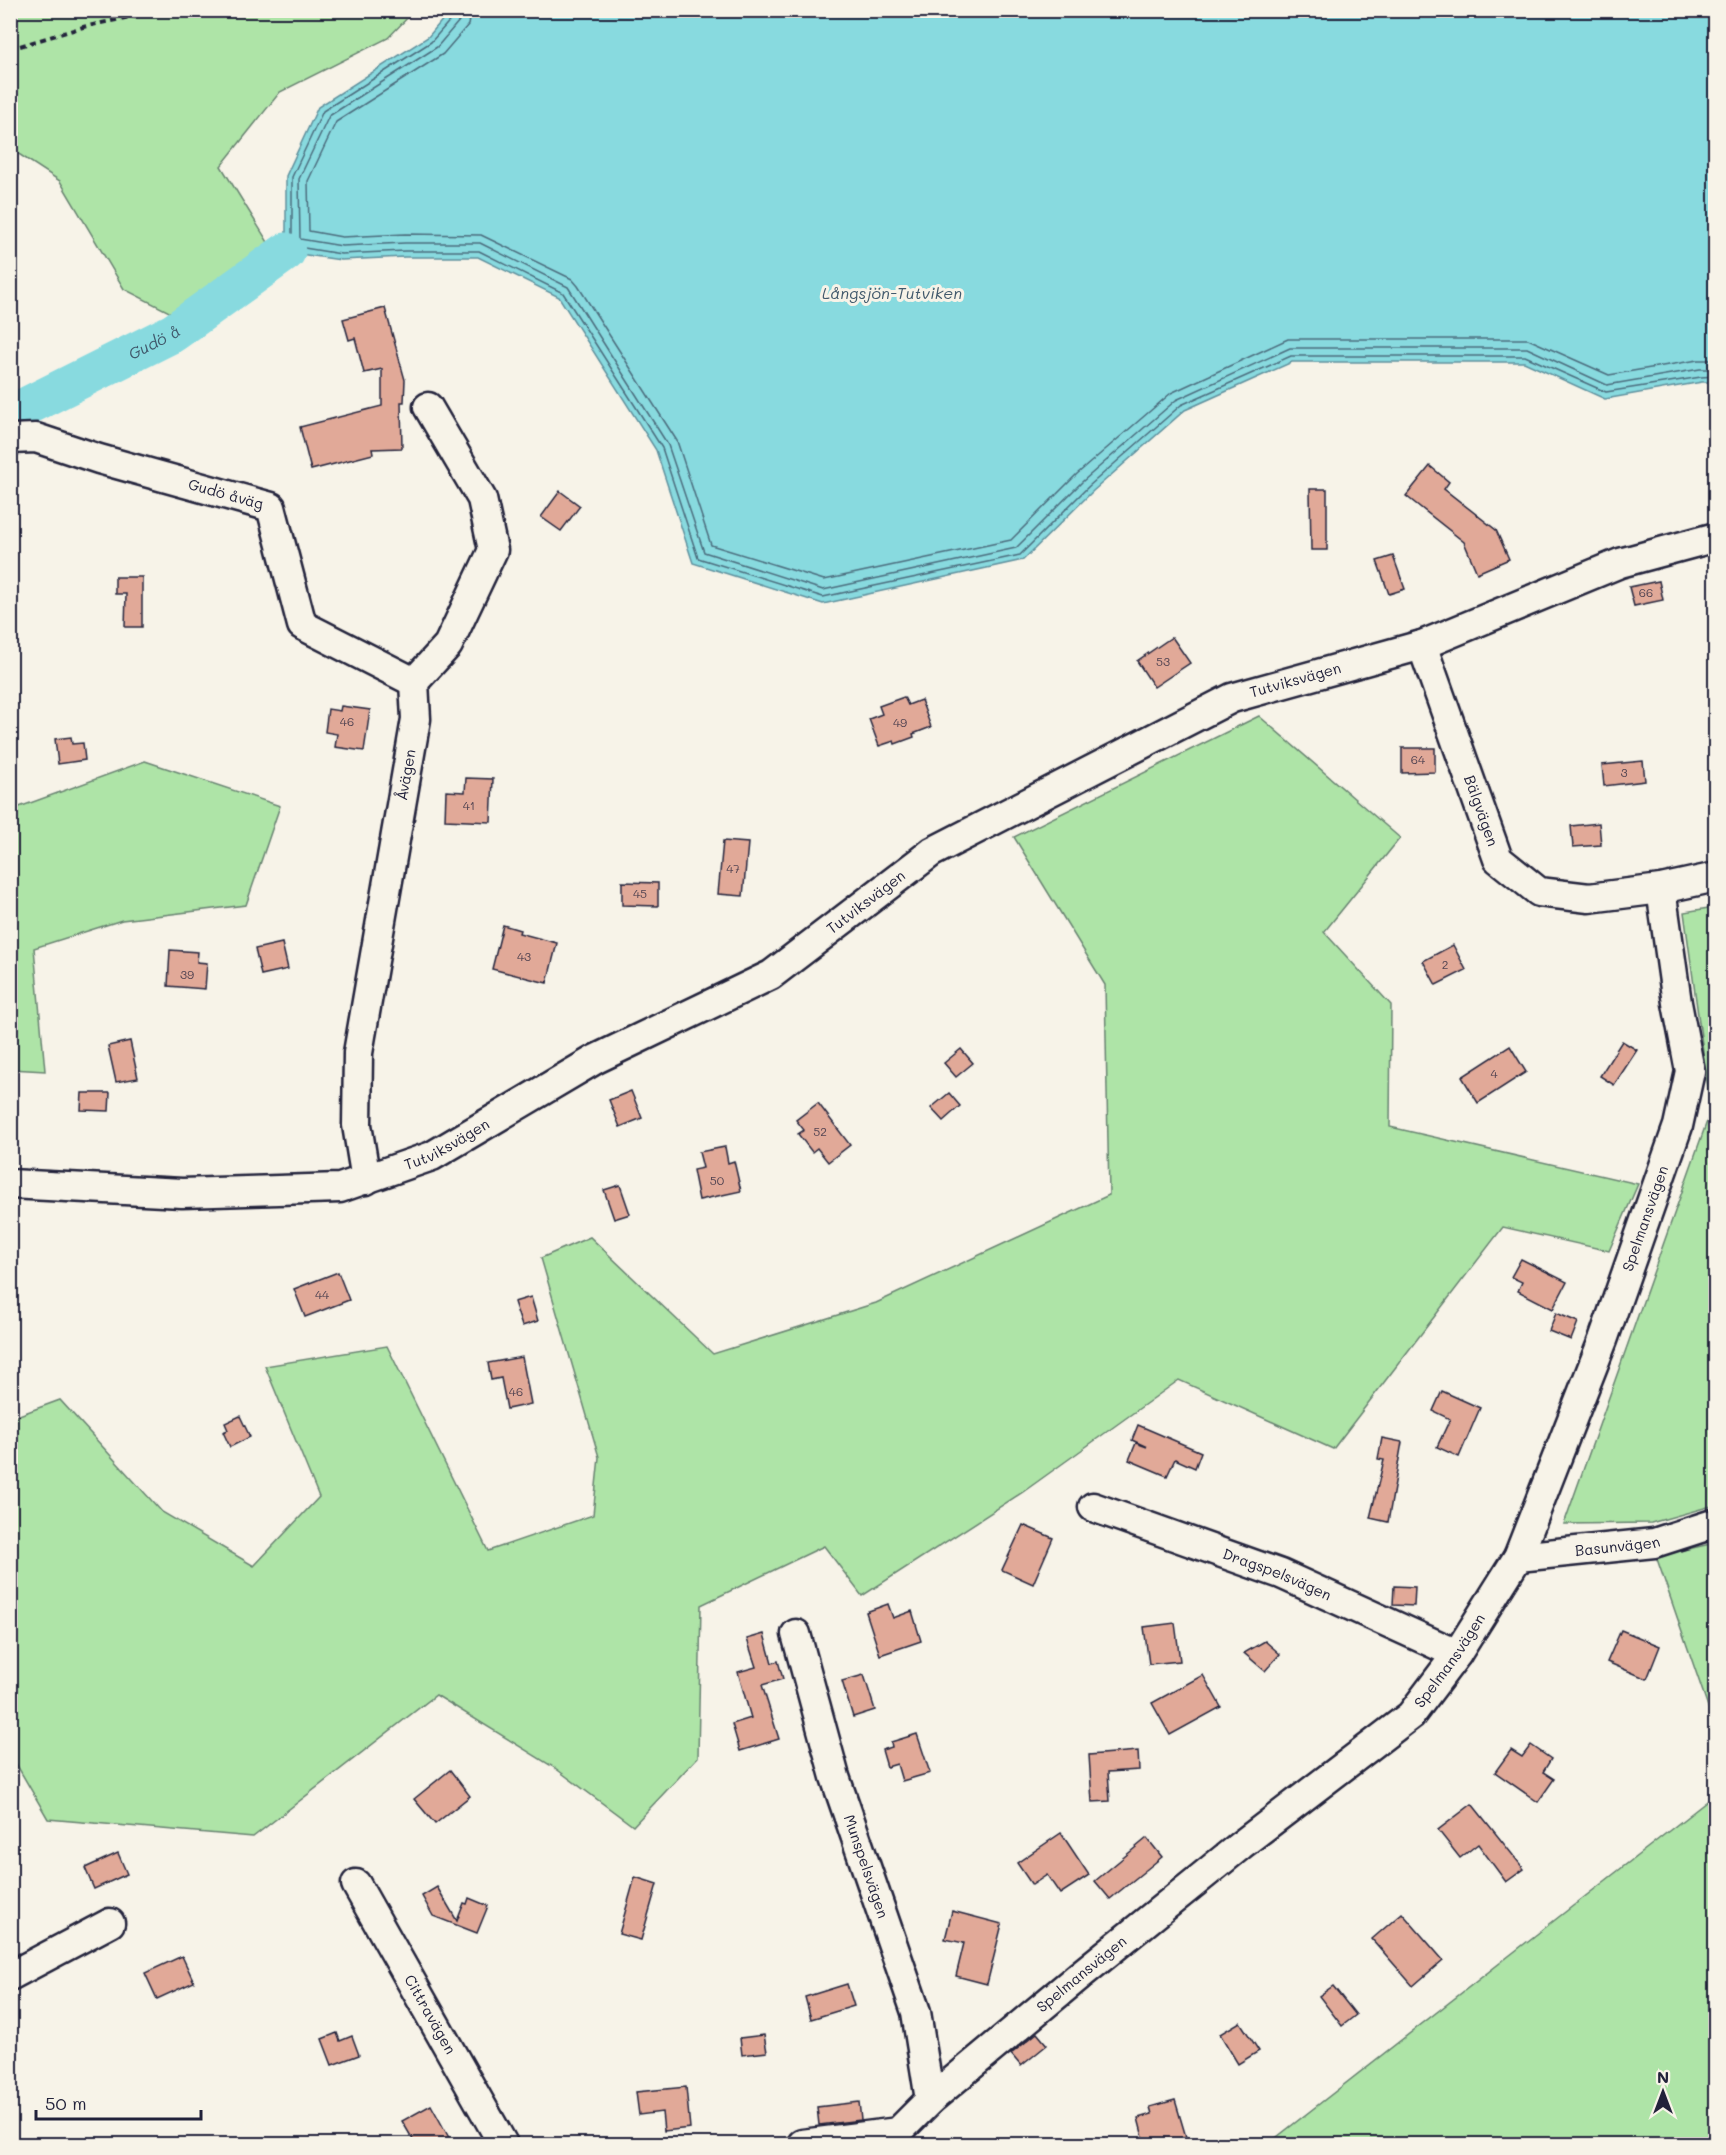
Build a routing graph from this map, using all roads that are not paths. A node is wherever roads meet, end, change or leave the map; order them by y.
1 (428, 407) dead end
2 (10, 439) edge
3 (1716, 537) edge
4 (1422, 645) junction
5 (414, 682) junction
6 (1716, 877) edge
7 (1661, 889) junction
8 (366, 1180) junction
9 (10, 1184) edge
10 (1094, 1507) dead end
11 (1716, 1523) edge
12 (1518, 1557) junction
13 (796, 1634) dead end
14 (1457, 1654) junction
15 (356, 1884) dead end
16 (110, 1923) dead end
17 (10, 1976) edge
18 (930, 2100) junction
19 (503, 2145) edge
20 (802, 2145) edge

1 - 5 street
2 - 5 street, Gudö åväg
3 - 4 street, Tutviksvägen
4 - 7 street, Bälgvägen
4 - 8 street, Tutviksvägen
5 - 8 street, Åvägen
6 - 7 street, Bälgvägen
7 - 12 street, Spelmansvägen
8 - 9 street, Tutviksvägen
10 - 14 street, Dragspelsvägen
11 - 12 street, Basunvägen
12 - 14 street, Spelmansvägen
13 - 18 street, Munspelsvägen
14 - 18 street, Spelmansvägen
15 - 19 street, Cittravägen
16 - 17 street
18 - 20 street, Spelmansvägen

